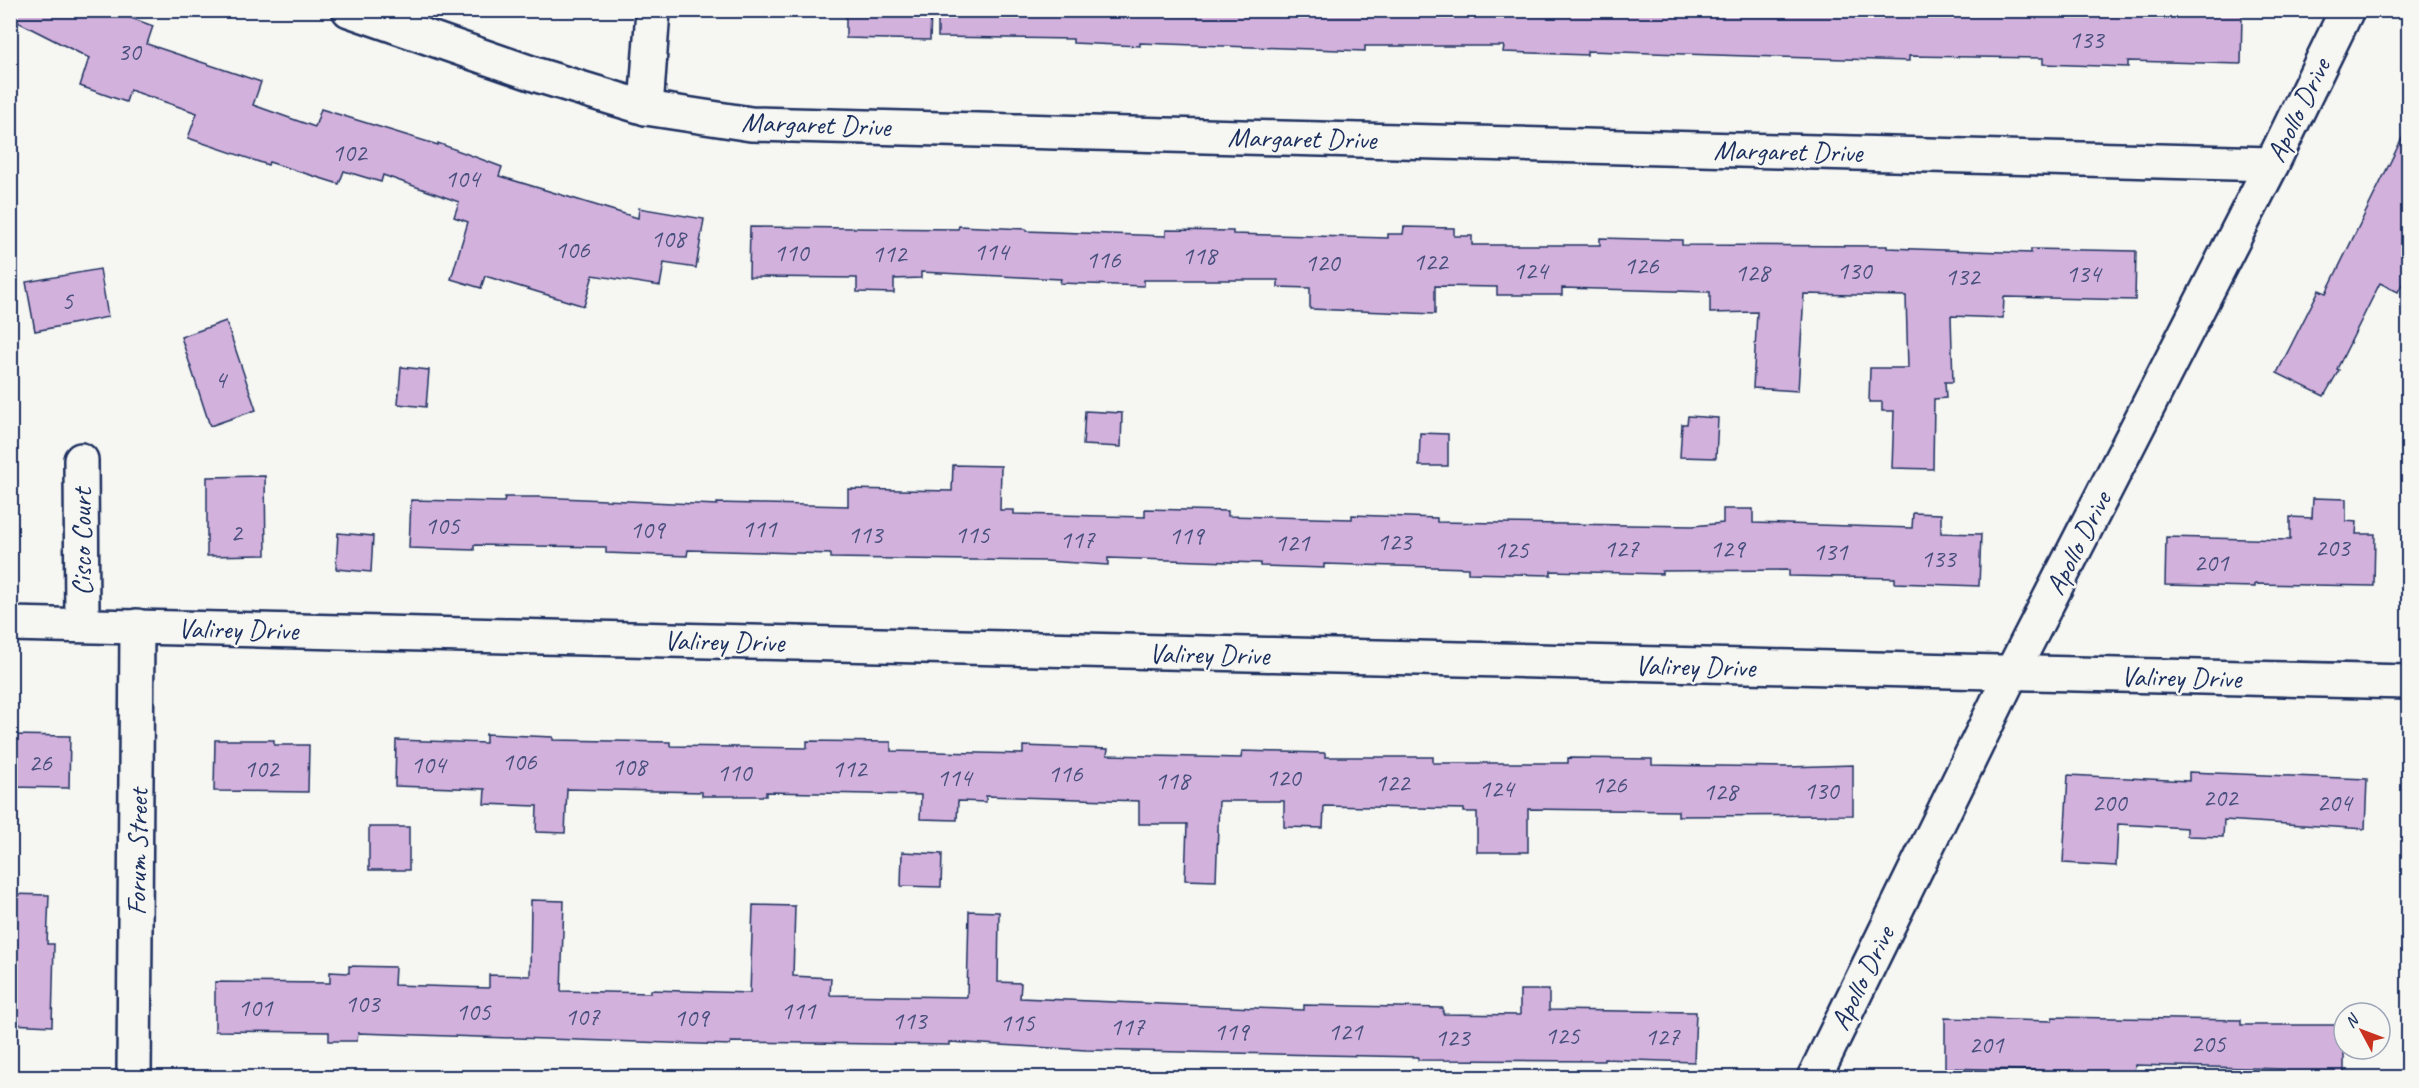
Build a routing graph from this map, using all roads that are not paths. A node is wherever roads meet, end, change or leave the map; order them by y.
1 (349, 10) edge
2 (653, 10) edge
3 (2347, 10) edge
4 (646, 108) junction
5 (2272, 164) junction
6 (81, 460) dead end
7 (10, 624) edge
8 (82, 625) junction
9 (137, 626) junction
10 (2011, 674) junction
11 (2409, 682) edge
12 (134, 1077) edge
13 (1814, 1077) edge

1 - 4 street, Margaret Drive
2 - 4 street
3 - 5 street, Apollo Drive
4 - 5 street, Margaret Drive
5 - 10 street, Apollo Drive
6 - 8 street, Cisco Court
7 - 8 street, Valirey Drive
8 - 9 street, Valirey Drive
9 - 10 street, Valirey Drive
9 - 12 street, Forum Street
10 - 11 street, Valirey Drive
10 - 13 street, Apollo Drive

